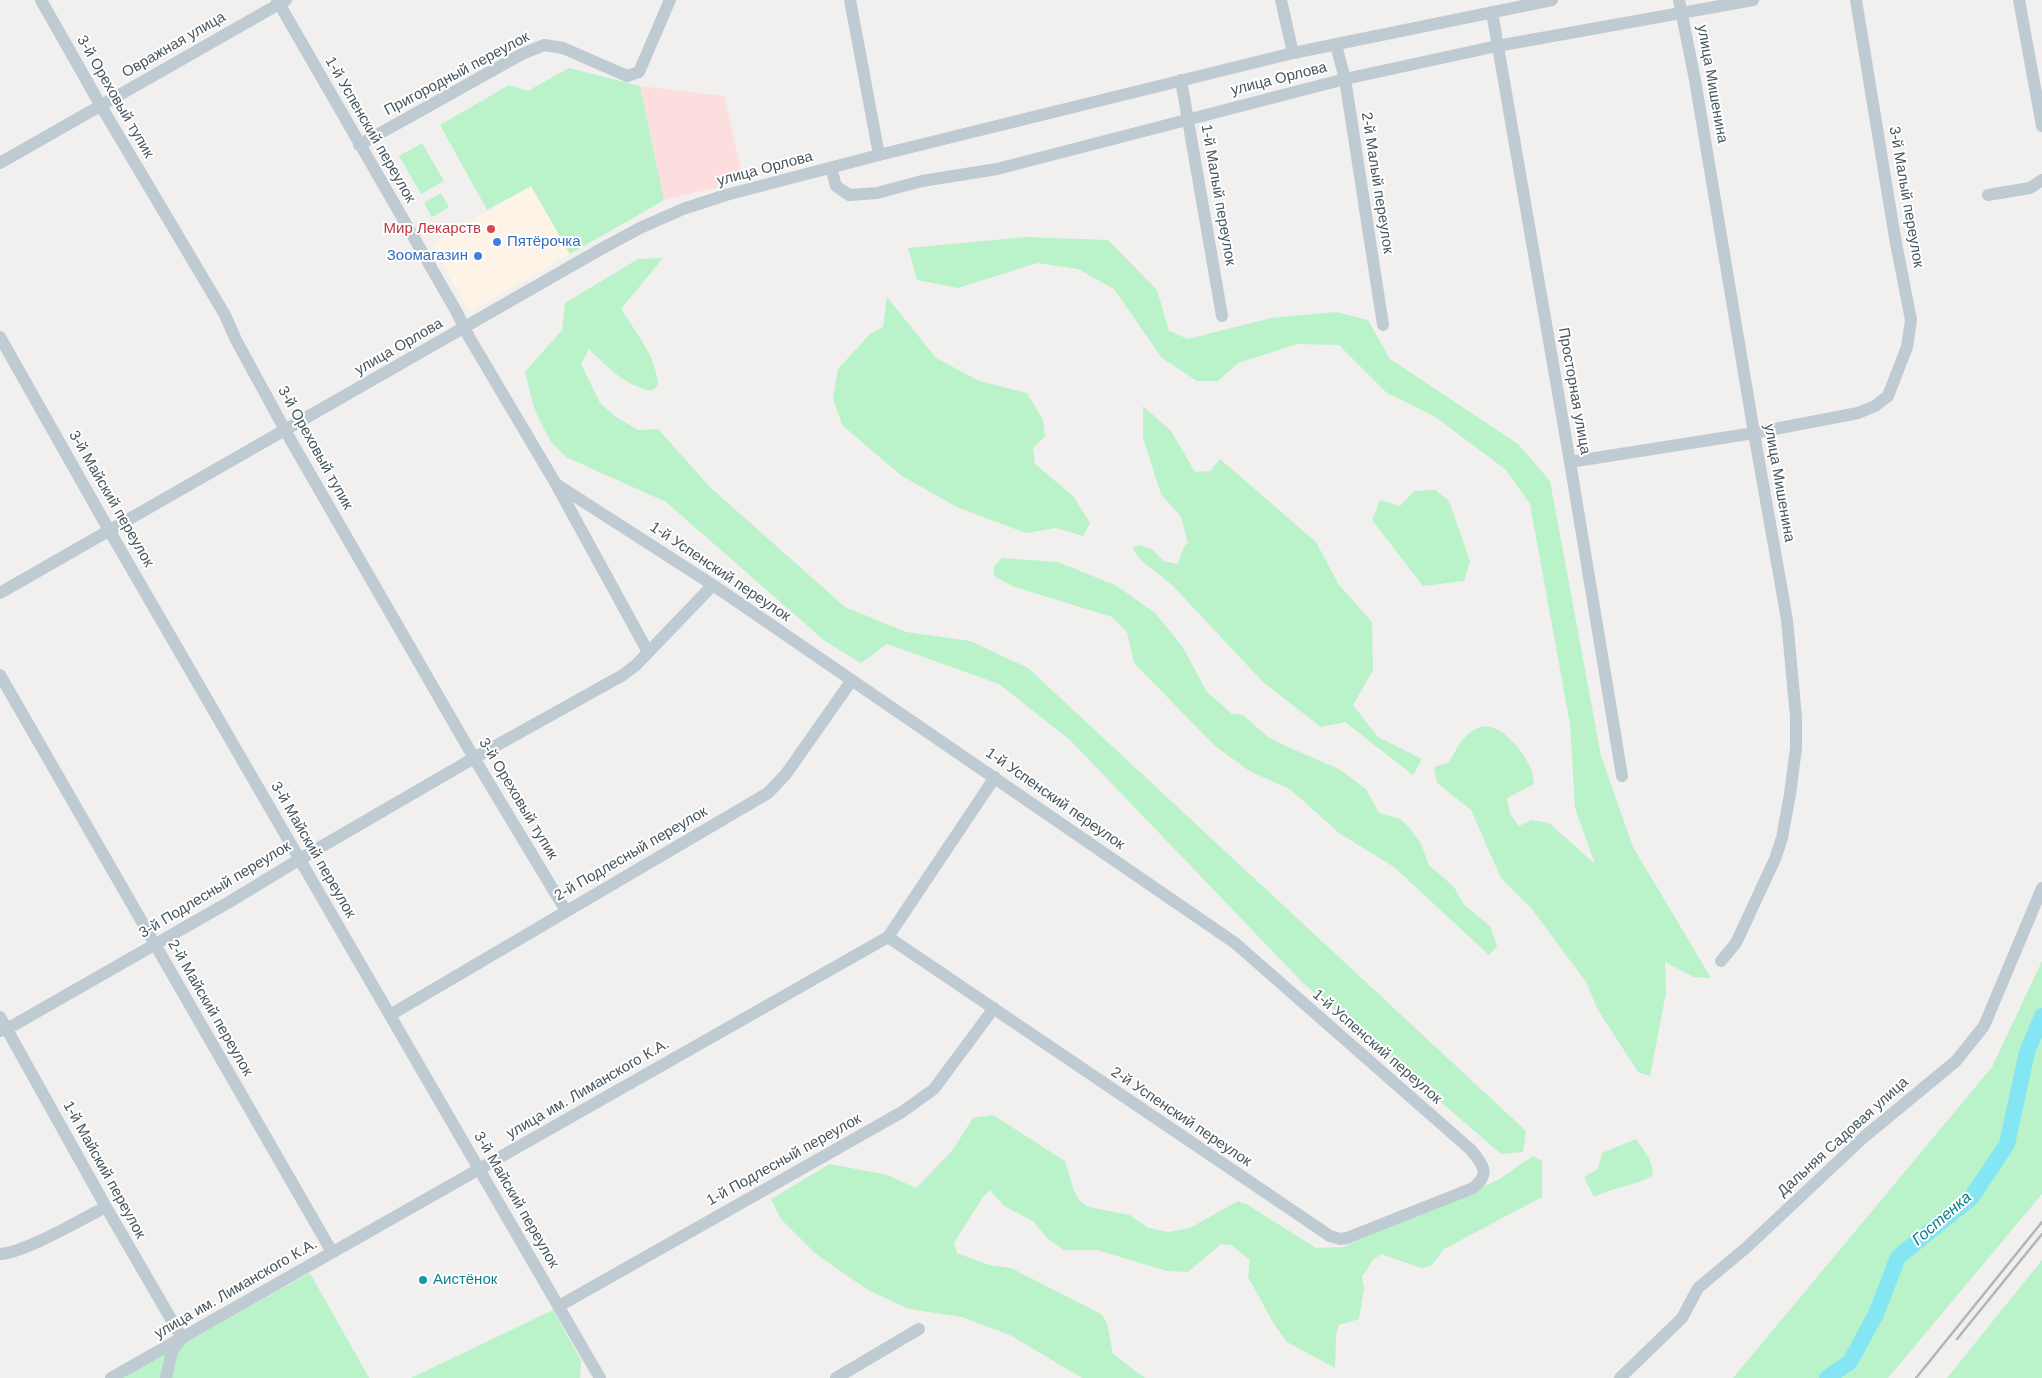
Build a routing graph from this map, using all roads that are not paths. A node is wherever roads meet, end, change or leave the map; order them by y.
1 (41, 0) edge
2 (670, 0) edge
3 (850, 0) edge
4 (1281, 0) edge
5 (1552, 0) edge
6 (1679, 0) edge
7 (1753, 0) edge
8 (1856, 0) edge
9 (2019, 0) edge
10 (281, 1) edge
11 (1513, 4) edge
12 (1492, 12) junction
13 (1683, 14) junction
14 (1336, 45) junction
15 (1497, 46) junction
16 (1292, 53) junction
17 (1345, 79) junction
18 (1181, 80) junction
19 (101, 106) junction
20 (1189, 118) junction
21 (2042, 126) edge
22 (359, 145) junction
23 (879, 155) junction
24 (0, 163) edge
25 (831, 168) junction
26 (2042, 180) edge
27 (1988, 195) dead end
28 (1222, 316) dead end
29 (1383, 326) dead end
30 (464, 327) junction
31 (0, 336) edge
32 (286, 430) junction
33 (1754, 433) junction
34 (1570, 462) junction
35 (556, 484) junction
36 (110, 530) junction
37 (712, 585) junction
38 (0, 593) edge
39 (648, 652) junction
40 (0, 675) edge
41 (852, 680) junction
42 (474, 758) junction
43 (1622, 776) dead end
44 (995, 777) junction
45 (300, 859) junction
46 (2042, 888) edge
47 (566, 911) junction
48 (888, 937) junction
49 (155, 945) junction
50 (1722, 961) dead end
51 (994, 1008) junction
52 (390, 1016) junction
53 (2, 1025) edge
54 (479, 1170) junction
55 (1474, 1188) joint
56 (106, 1207) junction
57 (332, 1252) junction
58 (0, 1254) edge
59 (559, 1306) junction
60 (918, 1329) dead end
61 (182, 1338) junction
62 (111, 1378) edge
63 (166, 1378) edge
64 (600, 1378) edge
65 (836, 1378) edge
66 (1620, 1378) edge

1 - 19 street, 3-й Ореховый тупик
2 - 22 street, Пригородный переулок
3 - 23 street
4 - 16 street
5 - 11 street, улица Орлова
6 - 13 street, улица Мишенина
7 - 13 street, улица Орлова
8 - 33 street, 3-й Малый переулок
9 - 21 street
10 - 19 street, Овражная улица
10 - 22 street, 1-й Успенский переулок
11 - 12 street, улица Орлова
12 - 14 street, улица Орлова
12 - 15 street, Просторная улица
13 - 15 street, улица Орлова
13 - 33 street, улица Мишенина
14 - 16 street, улица Орлова
14 - 17 street, 2-й Малый переулок
15 - 17 street, улица Орлова
15 - 34 street, Просторная улица
16 - 18 street, улица Орлова
17 - 20 street, улица Орлова
17 - 29 street, 2-й Малый переулок
18 - 20 street, 1-й Малый переулок
18 - 23 street, улица Орлова
19 - 24 street, Овражная улица
19 - 32 street, 3-й Ореховый тупик
20 - 25 street, улица Орлова
20 - 28 street, 1-й Малый переулок
22 - 30 street, 1-й Успенский переулок
23 - 25 street, улица Орлова
25 - 30 street, улица Орлова
26 - 27 street
30 - 32 street, улица Орлова
30 - 35 street, 1-й Успенский переулок
31 - 36 street, 3-й Майский переулок
32 - 36 street, улица Орлова
32 - 42 street, 3-й Ореховый тупик
33 - 34 street
33 - 50 street, улица Мишенина
34 - 43 street, Просторная улица
35 - 37 street, 1-й Успенский переулок
35 - 39 street, 1-й Успенский переулок
36 - 38 street, улица Орлова
36 - 45 street, 3-й Майский переулок
37 - 39 street, 3-й Подлесный переулок
37 - 41 street, 1-й Успенский переулок
39 - 42 street, 3-й Подлесный переулок
40 - 49 street, 2-й Майский переулок
41 - 44 street, 1-й Успенский переулок
41 - 47 street, 2-й Подлесный переулок
42 - 45 street, 3-й Подлесный переулок
42 - 47 street, 3-й Ореховый тупик
44 - 48 street, улица им. Лиманского К.А.
44 - 55 street, 1-й Успенский переулок
45 - 49 street, 3-й Подлесный переулок
45 - 52 street, 3-й Майский переулок
46 - 66 street, Дальняя Садовая улица
47 - 52 street, 2-й Подлесный переулок
48 - 51 street, 2-й Успенский переулок
48 - 54 street, улица им. Лиманского К.А.
49 - 53 street, 3-й Подлесный переулок
49 - 57 street, 2-й Майский переулок
51 - 55 street, 2-й Успенский переулок
51 - 59 street, 1-й Подлесный переулок
52 - 54 street, 3-й Майский переулок
53 - 56 street, 1-й Майский переулок
54 - 57 street, улица им. Лиманского К.А.
54 - 59 street, 3-й Майский переулок
56 - 58 street
56 - 61 street, 1-й Майский переулок
57 - 61 street, улица им. Лиманского К.А.
59 - 64 street, 3-й Майский переулок
60 - 65 street
61 - 62 street, улица им. Лиманского К.А.
61 - 63 street

